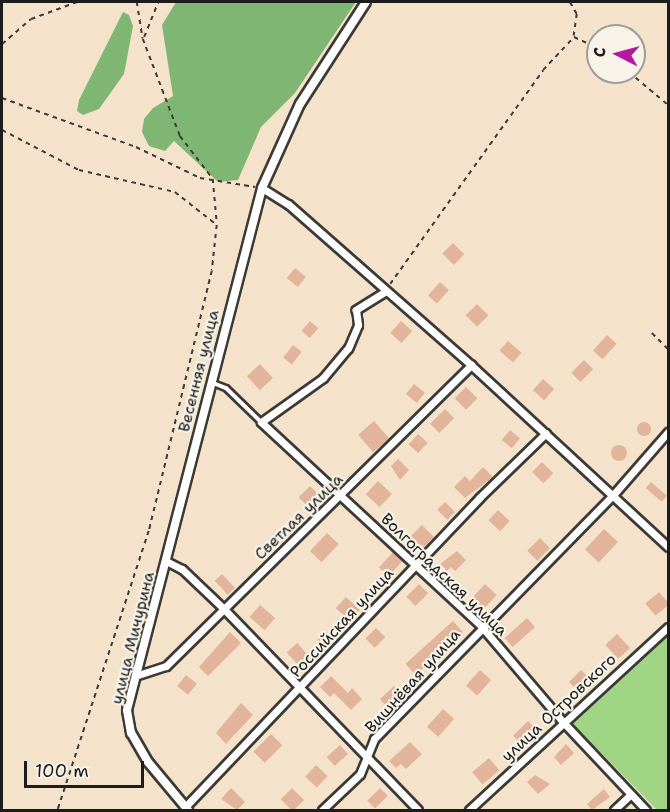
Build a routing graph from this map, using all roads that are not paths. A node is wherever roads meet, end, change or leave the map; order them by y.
1 (366, 2) edge
2 (262, 188) junction
3 (386, 291) junction
4 (471, 365) junction
5 (212, 382) junction
6 (261, 422) junction
7 (669, 432) edge
8 (546, 433) junction
9 (613, 495) junction
10 (341, 496) junction
11 (669, 547) edge
12 (168, 562) junction
13 (417, 563) junction
14 (224, 609) junction
15 (481, 626) junction
16 (669, 627) edge
17 (138, 675) junction
18 (301, 687) junction
19 (563, 722) junction
20 (369, 759) junction
21 (631, 794) junction
22 (187, 809) edge
23 (322, 810) edge
24 (418, 810) edge
25 (469, 810) edge
26 (614, 810) edge
27 (646, 810) edge

1 - 2 street, Весенняя улица
2 - 3 street
2 - 5 street, Весенняя улица
3 - 4 street
3 - 6 street
4 - 8 street
4 - 10 street, Светлая улица
5 - 6 lane
5 - 12 street, Весенняя улица
6 - 10 street, Волгоградская улица
7 - 9 street, Вишнёвая улица
8 - 9 street
8 - 13 street, Российская улица
9 - 11 street
9 - 15 street, Вишнёвая улица
10 - 13 street, Волгоградская улица
10 - 14 street, Светлая улица
12 - 14 street
12 - 17 street, улица Мичурина
13 - 15 street, Волгоградская улица
13 - 18 street, Российская улица
14 - 17 street, Светлая улица
14 - 18 street
15 - 19 street, Волгоградская улица
15 - 20 street, Вишнёвая улица
16 - 19 street, улица Островского
17 - 22 street, улица Мичурина
18 - 20 street
18 - 22 street, Российская улица
19 - 21 street, Волгоградская улица
19 - 25 street, улица Островского
20 - 23 street, Вишнёвая улица
20 - 24 street
21 - 26 street
21 - 27 street, Волгоградская улица

